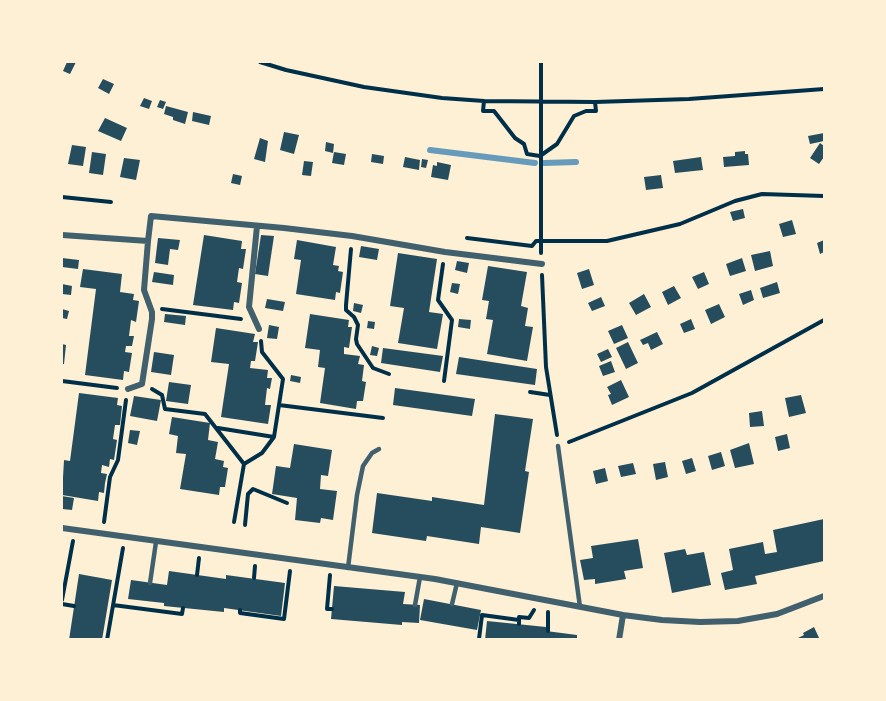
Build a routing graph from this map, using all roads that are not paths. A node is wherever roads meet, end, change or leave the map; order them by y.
1 (256, 226) junction
2 (62, 234) edge
3 (148, 241) junction
4 (542, 264) dead end
5 (259, 329) road end
6 (128, 389) road end
7 (558, 446) road end
8 (379, 449) dead end
9 (62, 528) edge
10 (156, 542) junction
11 (348, 568) junction
12 (420, 577) junction
13 (150, 583) dead end
14 (457, 583) junction
15 (825, 596) edge
16 (452, 604) dead end
17 (416, 605) dead end
18 (580, 607) junction
19 (623, 615) junction
20 (619, 639) edge

1 - 3 street
1 - 4 street
1 - 5 street
2 - 3 street
3 - 6 street
7 - 18 lane
8 - 11 lane
9 - 10 street
10 - 11 street
10 - 13 lane
11 - 12 street
12 - 14 street
12 - 17 lane
14 - 16 lane
14 - 18 street
15 - 19 street
18 - 19 street
19 - 20 street

